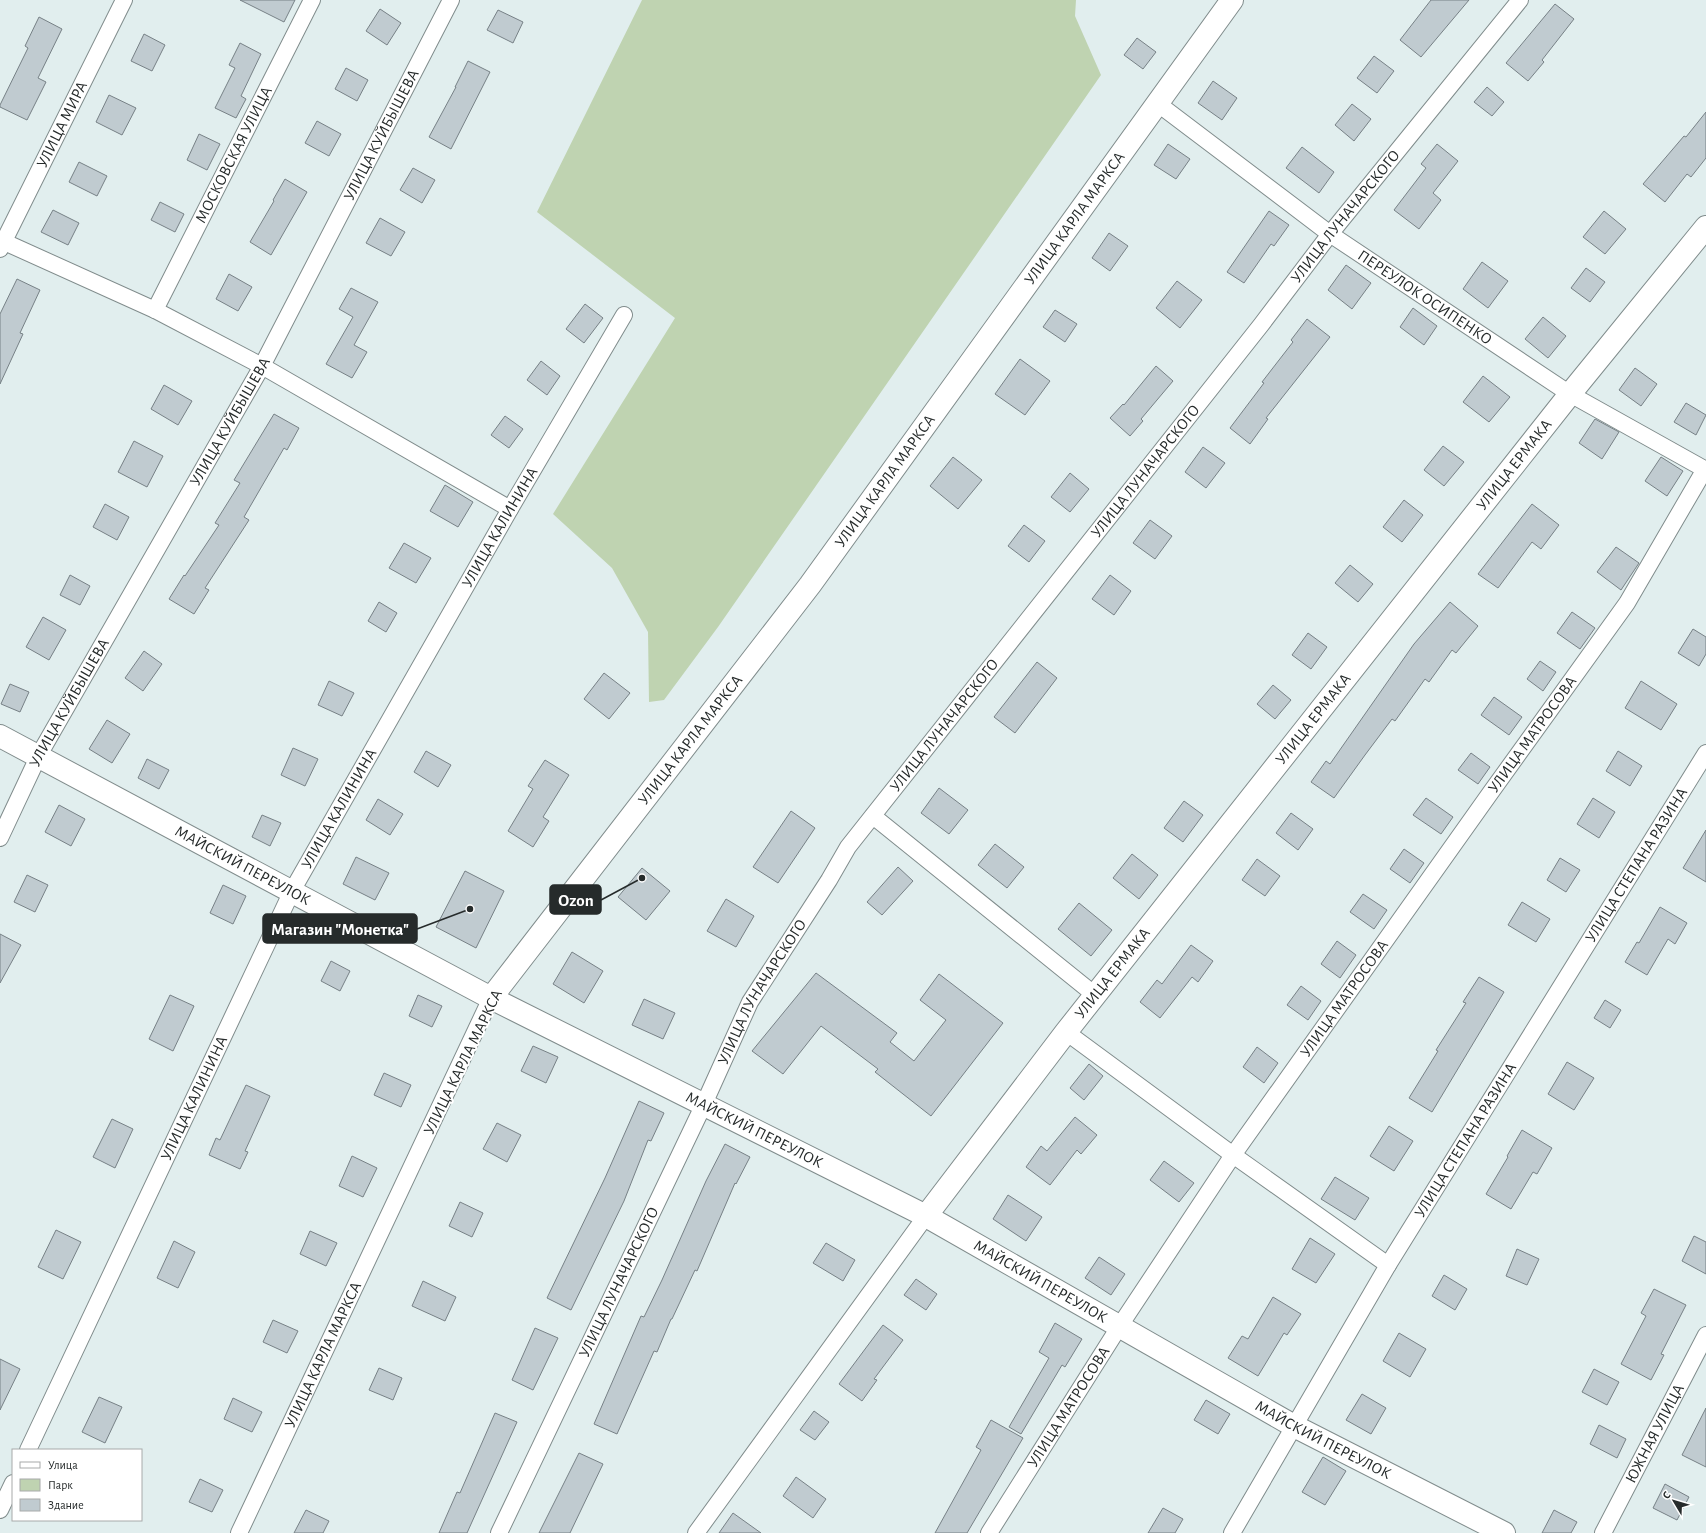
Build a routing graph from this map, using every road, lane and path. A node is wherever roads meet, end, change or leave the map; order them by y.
1 (124, 0) edge
2 (312, 0) edge
3 (451, 0) edge
4 (1232, 0) edge
5 (1520, 0) edge
6 (1157, 103) junction
7 (1706, 227) edge
8 (1330, 234) junction
9 (1, 244) edge
10 (155, 310) junction
11 (624, 315) dead end
12 (262, 366) junction
13 (1570, 394) junction
14 (1706, 470) edge
15 (510, 509) junction
16 (0, 736) edge
17 (1706, 753) edge
18 (39, 755) junction
19 (873, 816) junction
20 (0, 838) edge
21 (292, 891) junction
22 (1095, 995) junction
23 (490, 998) junction
24 (1066, 1032) junction
25 (704, 1104) junction
26 (1233, 1155) junction
27 (926, 1216) junction
28 (1388, 1265) junction
29 (1119, 1327) junction
30 (1706, 1335) edge
31 (1294, 1426) junction
32 (28, 1449) edge
33 (12, 1484) edge
34 (0, 1510) edge
35 (239, 1533) edge
36 (499, 1533) edge
37 (696, 1533) edge
38 (989, 1533) edge
39 (1232, 1533) edge
40 (1504, 1533) edge
41 (1603, 1533) edge

1 - 9 street, УЛИЦА МИРА
2 - 10 street, МОСКОВСКАЯ УЛИЦА
3 - 12 street, УЛИЦА КУЙБЫШЕВА
4 - 6 main road, УЛИЦА КАРЛА МАРКСА
5 - 8 street, УЛИЦА ЛУНАЧАРСКОГО
6 - 8 street, ПЕРЕУЛОК ОСИПЕНКО
6 - 23 main road, УЛИЦА КАРЛА МАРКСА
7 - 13 main road, УЛИЦА ЕРМАКА
8 - 13 street, ПЕРЕУЛОК ОСИПЕНКО
8 - 19 street, УЛИЦА ЛУНАЧАРСКОГО
9 - 10 street
10 - 12 street
11 - 15 street, УЛИЦА КАЛИНИНА
12 - 15 street
12 - 18 street, УЛИЦА КУЙБЫШЕВА
13 - 14 street, ПЕРЕУЛОК ОСИПЕНКО
13 - 22 main road, УЛИЦА ЕРМАКА
14 - 26 street, УЛИЦА МАТРОСОВА
15 - 21 street, УЛИЦА КАЛИНИНА
16 - 18 main road, МАЙСКИЙ ПЕРЕУЛОК
17 - 28 street, УЛИЦА СТЕПАНА РАЗИНА
18 - 20 street, УЛИЦА КУЙБЫШЕВА
18 - 21 main road, МАЙСКИЙ ПЕРЕУЛОК
19 - 22 street
19 - 25 street, УЛИЦА ЛУНАЧАРСКОГО
21 - 23 main road, МАЙСКИЙ ПЕРЕУЛОК
21 - 32 street, УЛИЦА КАЛИНИНА
22 - 24 main road, УЛИЦА ЕРМАКА
23 - 25 main road, МАЙСКИЙ ПЕРЕУЛОК
23 - 35 street, УЛИЦА КАРЛА МАРКСА
24 - 26 street
24 - 27 main road, УЛИЦА ЕРМАКА
25 - 27 main road, МАЙСКИЙ ПЕРЕУЛОК
25 - 36 street, УЛИЦА ЛУНАЧАРСКОГО
26 - 28 street
26 - 29 street, УЛИЦА МАТРОСОВА
27 - 29 main road, МАЙСКИЙ ПЕРЕУЛОК
27 - 37 street
28 - 31 street, УЛИЦА СТЕПАНА РАЗИНА
29 - 31 main road, МАЙСКИЙ ПЕРЕУЛОК
29 - 38 street, УЛИЦА МАТРОСОВА
30 - 41 street, ЮЖНАЯ УЛИЦА
31 - 39 street, УЛИЦА СТЕПАНА РАЗИНА
31 - 40 main road, МАЙСКИЙ ПЕРЕУЛОК
33 - 34 street

